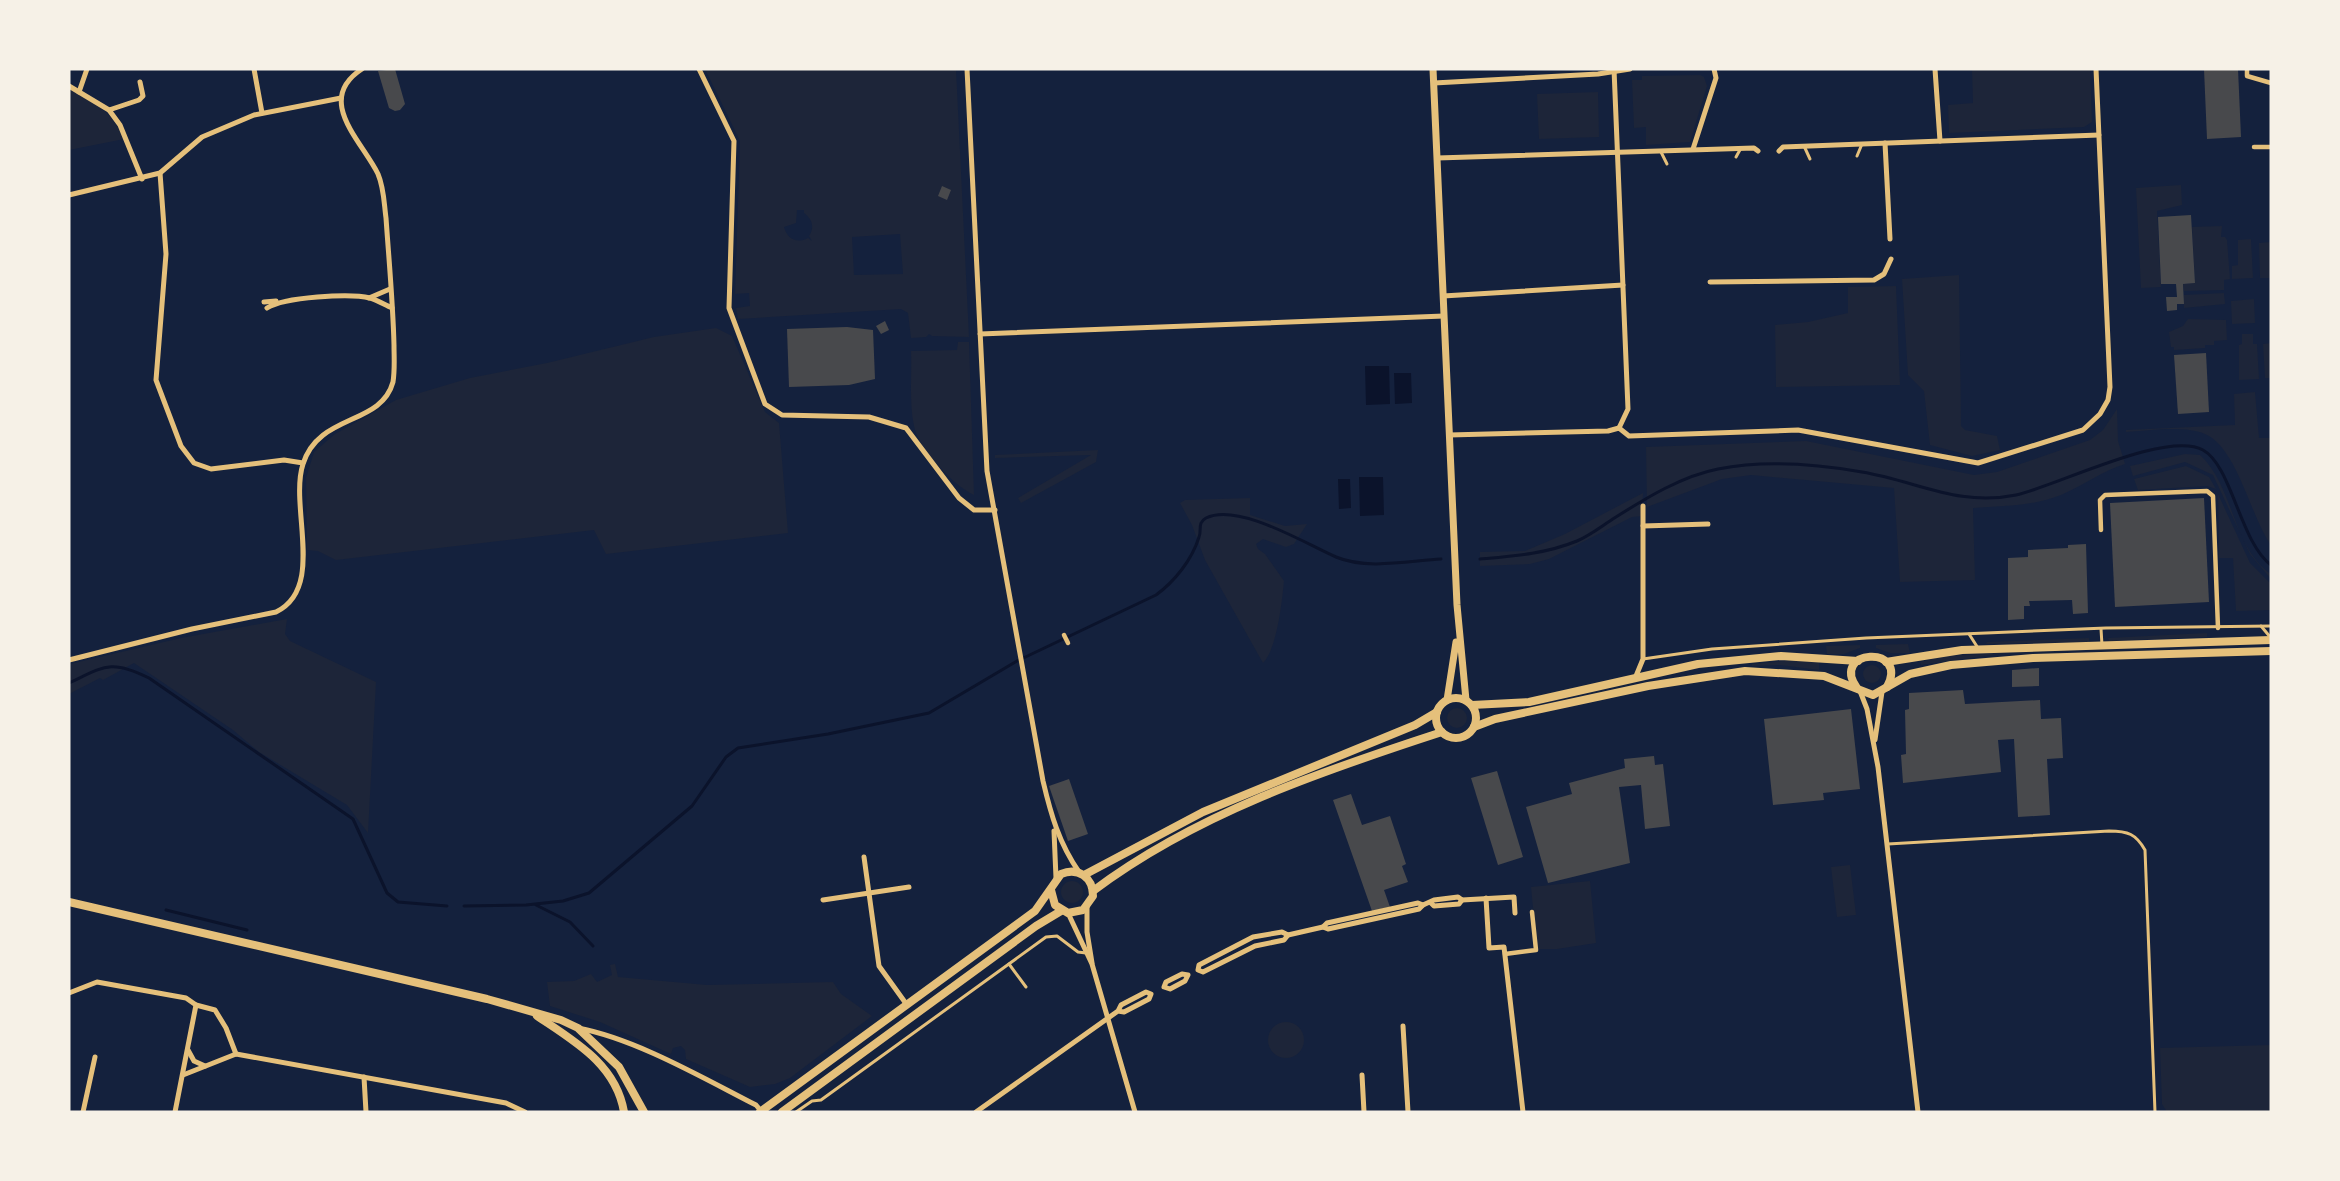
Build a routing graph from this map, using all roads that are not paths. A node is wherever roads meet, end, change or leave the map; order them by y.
1 (87, 69) edge
2 (255, 69) edge
3 (362, 69) edge
4 (699, 69) edge
5 (967, 69) edge
6 (1433, 69) edge
7 (1614, 69) edge
8 (1630, 69) edge
9 (1714, 69) edge
10 (1935, 69) edge
11 (2096, 69) edge
12 (2247, 69) edge
13 (140, 82) dead end
14 (1434, 83) junction
15 (2271, 83) edge
16 (69, 86) edge
17 (79, 92) junction
18 (342, 98) junction
19 (108, 110) junction
20 (262, 113) junction
21 (2099, 135) junction
22 (1940, 141) junction
23 (1885, 143) junction
24 (1862, 144) junction
25 (1804, 146) junction
26 (1780, 147) dead end
27 (2254, 147) dead end
28 (2271, 147) edge
29 (1741, 148) junction
30 (1756, 148) dead end
31 (1693, 149) junction
32 (1660, 150) junction
33 (1618, 151) junction
34 (1857, 156) dead end
35 (1736, 157) dead end
36 (1437, 158) junction
37 (1810, 159) dead end
38 (1667, 164) dead end
39 (160, 173) junction
40 (142, 179) junction
41 (69, 195) edge
42 (1890, 239) dead end
43 (1891, 259) dead end
44 (1710, 282) dead end
45 (1623, 285) junction
46 (390, 289) junction
47 (1443, 296) junction
48 (369, 298) junction
49 (265, 305) dead end
50 (392, 308) junction
51 (1444, 316) junction
52 (980, 334) junction
53 (1619, 428) junction
54 (1449, 435) junction
55 (303, 463) junction
56 (1643, 506) dead end
57 (994, 510) junction
58 (1708, 524) dead end
59 (1643, 526) junction
60 (2102, 530) dead end
61 (2261, 626) junction
62 (2271, 626) edge
63 (1458, 628) junction
64 (2101, 628) junction
65 (2218, 628) junction
66 (1969, 634) junction
67 (1064, 635) dead end
68 (2271, 639) edge
69 (1068, 643) dead end
70 (2102, 646) junction
71 (1979, 649) junction
72 (2271, 651) edge
73 (1643, 659) junction
74 (69, 660) edge
75 (1858, 660) junction
76 (1886, 662) junction
77 (1636, 676) junction
78 (1885, 689) junction
79 (1858, 690) junction
80 (1448, 700) junction
81 (1469, 703) junction
82 (1437, 712) junction
83 (1474, 727) junction
84 (1442, 732) junction
85 (1875, 745) junction
86 (1054, 827) junction
87 (1887, 844) junction
88 (864, 857) dead end
89 (1081, 873) junction
90 (1056, 878) junction
91 (909, 887) dead end
92 (1051, 890) junction
93 (1093, 891) junction
94 (869, 893) junction
95 (1486, 898) junction
96 (823, 900) dead end
97 (69, 902) edge
98 (1087, 907) junction
99 (1064, 912) junction
100 (1532, 912) dead end
101 (1515, 913) dead end
102 (1288, 934) junction
103 (1086, 953) junction
104 (1505, 954) junction
105 (1009, 964) junction
106 (1092, 964) junction
107 (1198, 970) junction
108 (1026, 987) dead end
109 (69, 993) edge
110 (196, 1005) junction
111 (907, 1005) junction
112 (533, 1013) junction
113 (1107, 1016) junction
114 (1403, 1026) dead end
115 (578, 1028) junction
116 (188, 1050) junction
117 (236, 1054) junction
118 (95, 1057) dead end
119 (205, 1066) junction
120 (183, 1075) junction
121 (1362, 1075) dead end
122 (364, 1077) junction
123 (83, 1112) edge
124 (175, 1112) edge
125 (366, 1112) edge
126 (525, 1112) edge
127 (624, 1112) edge
128 (645, 1112) edge
129 (761, 1112) edge
130 (782, 1112) edge
131 (796, 1112) edge
132 (976, 1112) edge
133 (1134, 1112) edge
134 (1364, 1112) edge
135 (1408, 1112) edge
136 (1523, 1112) edge
137 (1918, 1112) edge
138 (2155, 1112) edge

1 - 17 street
2 - 20 street
3 - 18 street
4 - 57 street
5 - 52 street
6 - 14 street
7 - 8 street
7 - 14 street
7 - 33 street
9 - 31 street
10 - 22 street
11 - 21 street
12 - 15 street
13 - 19 street
14 - 36 street
16 - 17 street
17 - 19 street
18 - 20 street
18 - 46 street
19 - 40 street
20 - 39 street
21 - 22 street
21 - 53 street
22 - 23 street
23 - 24 street
23 - 42 street
24 - 25 street
24 - 34 lane
25 - 26 street
25 - 37 lane
27 - 28 street
29 - 30 street
29 - 31 street
29 - 35 lane
31 - 32 street
32 - 33 street
32 - 38 lane
33 - 36 street
33 - 45 street
36 - 47 street
39 - 40 street
39 - 55 street
40 - 41 street
43 - 44 street
45 - 47 street
45 - 53 street
46 - 48 street
46 - 50 street
47 - 51 street
48 - 49 street
48 - 50 street
50 - 55 street
51 - 52 street
51 - 54 street
52 - 57 street
53 - 54 street
54 - 63 street
55 - 74 street
56 - 59 street
57 - 86 street
58 - 59 street
59 - 73 street
60 - 65 street
61 - 62 lane
61 - 65 lane
61 - 68 lane
63 - 80 street
63 - 81 street
64 - 65 lane
64 - 66 lane
64 - 70 lane
66 - 71 lane
66 - 73 lane
67 - 69 street
68 - 70 main road
70 - 71 main road
71 - 76 main road
72 - 78 main road
73 - 77 street
75 - 76 main road
75 - 77 main road
75 - 79 main road
76 - 78 main road
77 - 81 main road
78 - 79 main road
78 - 85 street
79 - 83 main road
79 - 85 street
80 - 81 main road
80 - 82 main road
81 - 83 main road
82 - 84 main road
82 - 89 main road
83 - 84 main road
84 - 93 main road
85 - 87 street
86 - 89 street
86 - 90 street
87 - 137 street
87 - 138 lane
88 - 94 street
89 - 90 main road
89 - 93 main road
90 - 92 main road
91 - 94 street
92 - 99 main road
92 - 111 main road
93 - 98 main road
94 - 96 street
94 - 111 street
95 - 101 street
95 - 102 street
95 - 104 street
97 - 112 main road
98 - 99 main road
98 - 106 street
99 - 103 street
99 - 130 main road
100 - 104 street
102 - 107 street
102 - 107 street
103 - 105 lane
103 - 106 street
104 - 136 street
105 - 108 lane
105 - 131 lane
106 - 113 street
107 - 113 street
109 - 110 street
110 - 116 street
110 - 117 street
111 - 129 main road
112 - 115 main road
112 - 127 main road
113 - 132 street
113 - 133 street
114 - 135 street
115 - 128 main road
115 - 129 street
116 - 119 street
116 - 120 street
117 - 119 street
117 - 122 street
118 - 123 street
119 - 120 street
120 - 124 street
121 - 134 street
122 - 125 street
122 - 126 street

